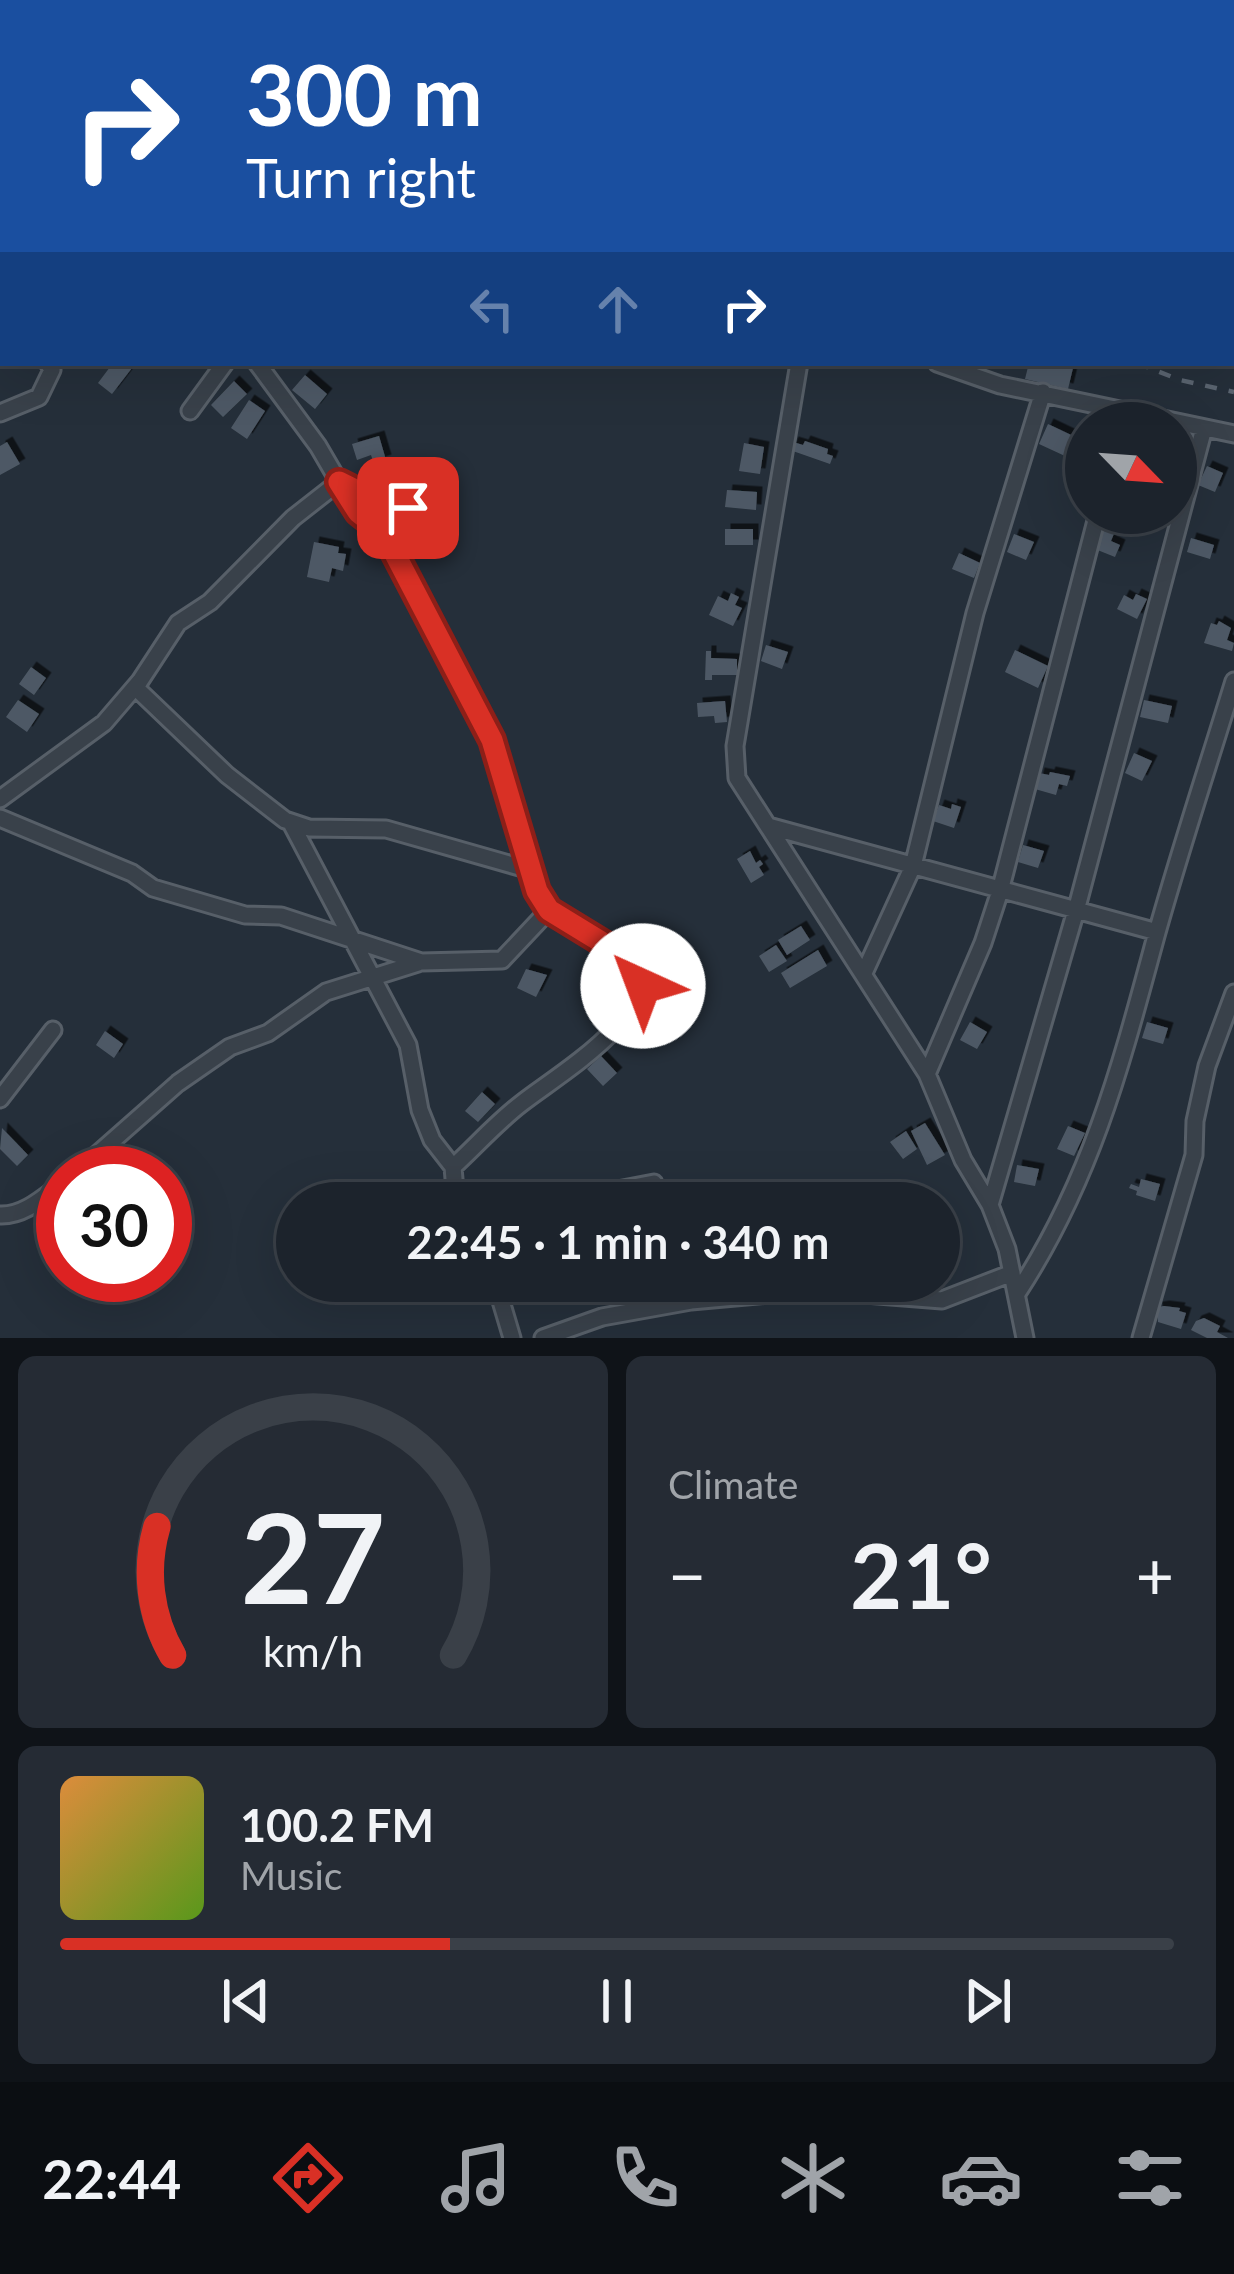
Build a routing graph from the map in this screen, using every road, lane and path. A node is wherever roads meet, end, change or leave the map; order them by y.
1 (50, 366) edge
2 (224, 366) edge
3 (259, 366) edge
4 (798, 366) edge
5 (946, 366) edge
6 (1043, 392) junction
7 (1076, 402) edge
8 (190, 410) dead end
9 (0, 413) edge
10 (1197, 427) edge
11 (1204, 428) junction
12 (1234, 434) edge
13 (339, 482) junction
14 (408, 508) dead end
15 (1093, 534) edge
16 (1234, 681) edge
17 (135, 687) junction
18 (0, 799) edge
19 (0, 818) edge
20 (292, 823) junction
21 (768, 826) junction
22 (914, 866) junction
23 (530, 870) junction
24 (1000, 891) junction
25 (1077, 907) junction
26 (549, 910) junction
27 (1157, 932) junction
28 (356, 939) junction
29 (421, 962) junction
30 (864, 974) junction
31 (373, 975) junction
32 (1234, 993) edge
33 (53, 1030) dead end
34 (927, 1074) junction
35 (0, 1099) edge
36 (106, 1146) edge
37 (453, 1167) junction
38 (454, 1182) edge
39 (36, 1203) edge
40 (990, 1205) junction
41 (0, 1215) edge
42 (1012, 1273) junction
43 (1018, 1292) junction
44 (501, 1302) edge
45 (512, 1338) edge
46 (543, 1338) edge
47 (1025, 1338) edge
48 (1141, 1338) edge

1 - 9 street
2 - 8 street
3 - 13 street
4 - 21 street
5 - 6 street
6 - 7 street
6 - 22 street
10 - 11 street
11 - 12 street
11 - 25 street
13 - 14 street
13 - 17 street
13 - 23 street
15 - 24 street
16 - 27 street
17 - 18 street
17 - 20 street
19 - 28 street
20 - 23 street
20 - 28 street
21 - 22 street
21 - 30 street
22 - 24 street
22 - 30 street
23 - 26 street
24 - 25 street
24 - 34 street
25 - 27 street
25 - 40 street
26 - 29 street
26 - 37 street
27 - 43 street
28 - 29 street
28 - 31 street
29 - 31 street
30 - 34 street
31 - 36 street
31 - 37 street
32 - 48 street
33 - 35 street
34 - 40 street
37 - 38 street
39 - 41 street
40 - 42 street
42 - 43 street
42 - 46 street
43 - 47 street
44 - 45 street

